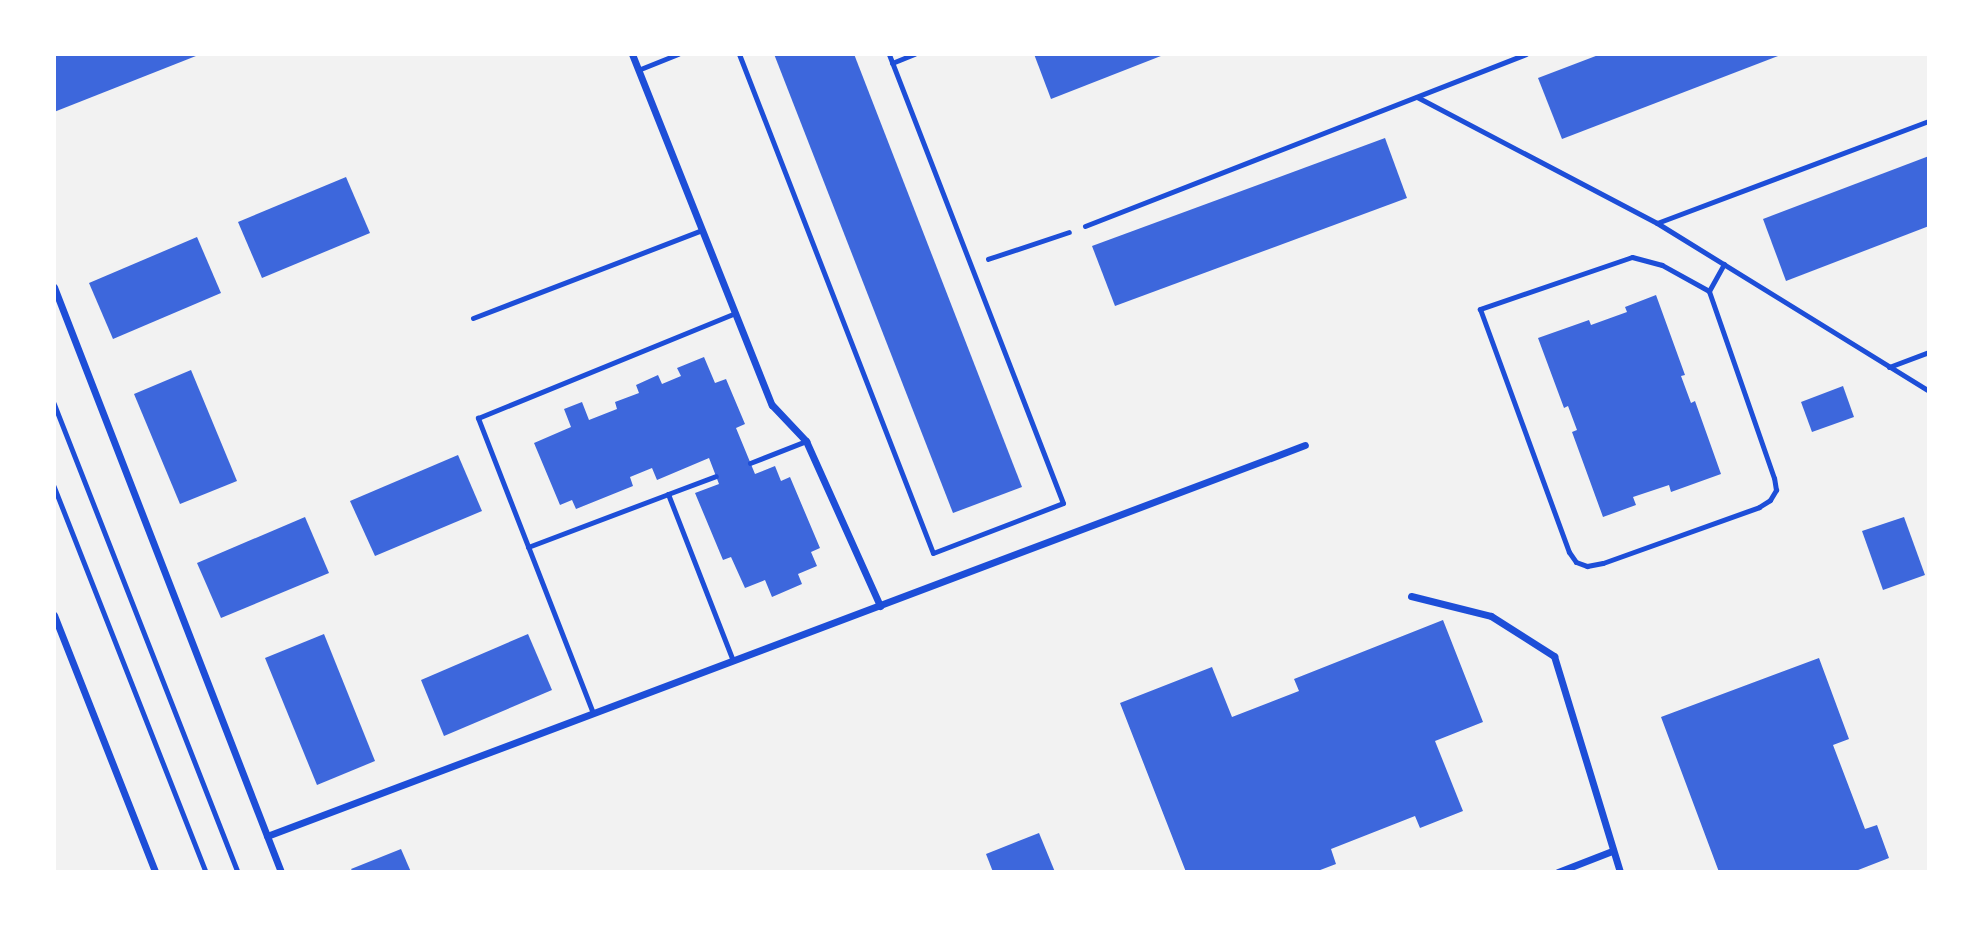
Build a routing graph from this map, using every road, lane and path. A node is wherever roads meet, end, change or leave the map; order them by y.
1 (632, 54) edge
2 (678, 54) edge
3 (739, 54) edge
4 (888, 54) edge
5 (914, 54) edge
6 (1527, 54) edge
7 (892, 63) junction
8 (638, 70) junction
9 (1417, 97) junction
10 (1929, 121) edge
11 (1657, 223) junction
12 (1085, 226) joint
13 (702, 230) junction
14 (1724, 264) junction
15 (970, 265) junction
16 (54, 287) edge
17 (1709, 291) junction
18 (735, 313) junction
19 (473, 318) dead end
20 (1929, 352) edge
21 (1889, 367) junction
22 (1929, 391) edge
23 (54, 403) edge
24 (806, 442) junction
25 (1305, 445) dead end
26 (750, 463) dead end
27 (716, 476) dead end
28 (54, 486) edge
29 (668, 494) junction
30 (528, 547) junction
31 (1411, 596) dead end
32 (880, 606) junction
33 (54, 615) edge
34 (733, 661) junction
35 (593, 713) junction
36 (267, 836) junction
37 (1612, 851) junction
38 (155, 872) edge
39 (206, 872) edge
40 (238, 872) edge
41 (282, 872) edge
42 (1558, 872) edge
43 (1620, 872) edge

1 - 8 street
2 - 8 lane
3 - 15 lane
4 - 7 lane
5 - 7 lane
6 - 9 lane
7 - 15 lane
8 - 13 street
9 - 11 lane
9 - 12 lane
10 - 11 lane
11 - 14 lane
12 - 15 path
13 - 18 street
13 - 19 lane
14 - 17 lane
14 - 21 lane
16 - 36 street
17 - 17 lane
18 - 24 street
18 - 30 lane
20 - 21 lane
21 - 22 lane
23 - 40 path
24 - 26 lane
24 - 32 street
25 - 32 street
27 - 29 lane
28 - 39 path
29 - 30 lane
29 - 34 lane
30 - 35 lane
31 - 37 street
32 - 34 street
33 - 38 street
34 - 35 street
35 - 36 street
36 - 41 street
37 - 42 street
37 - 43 street

